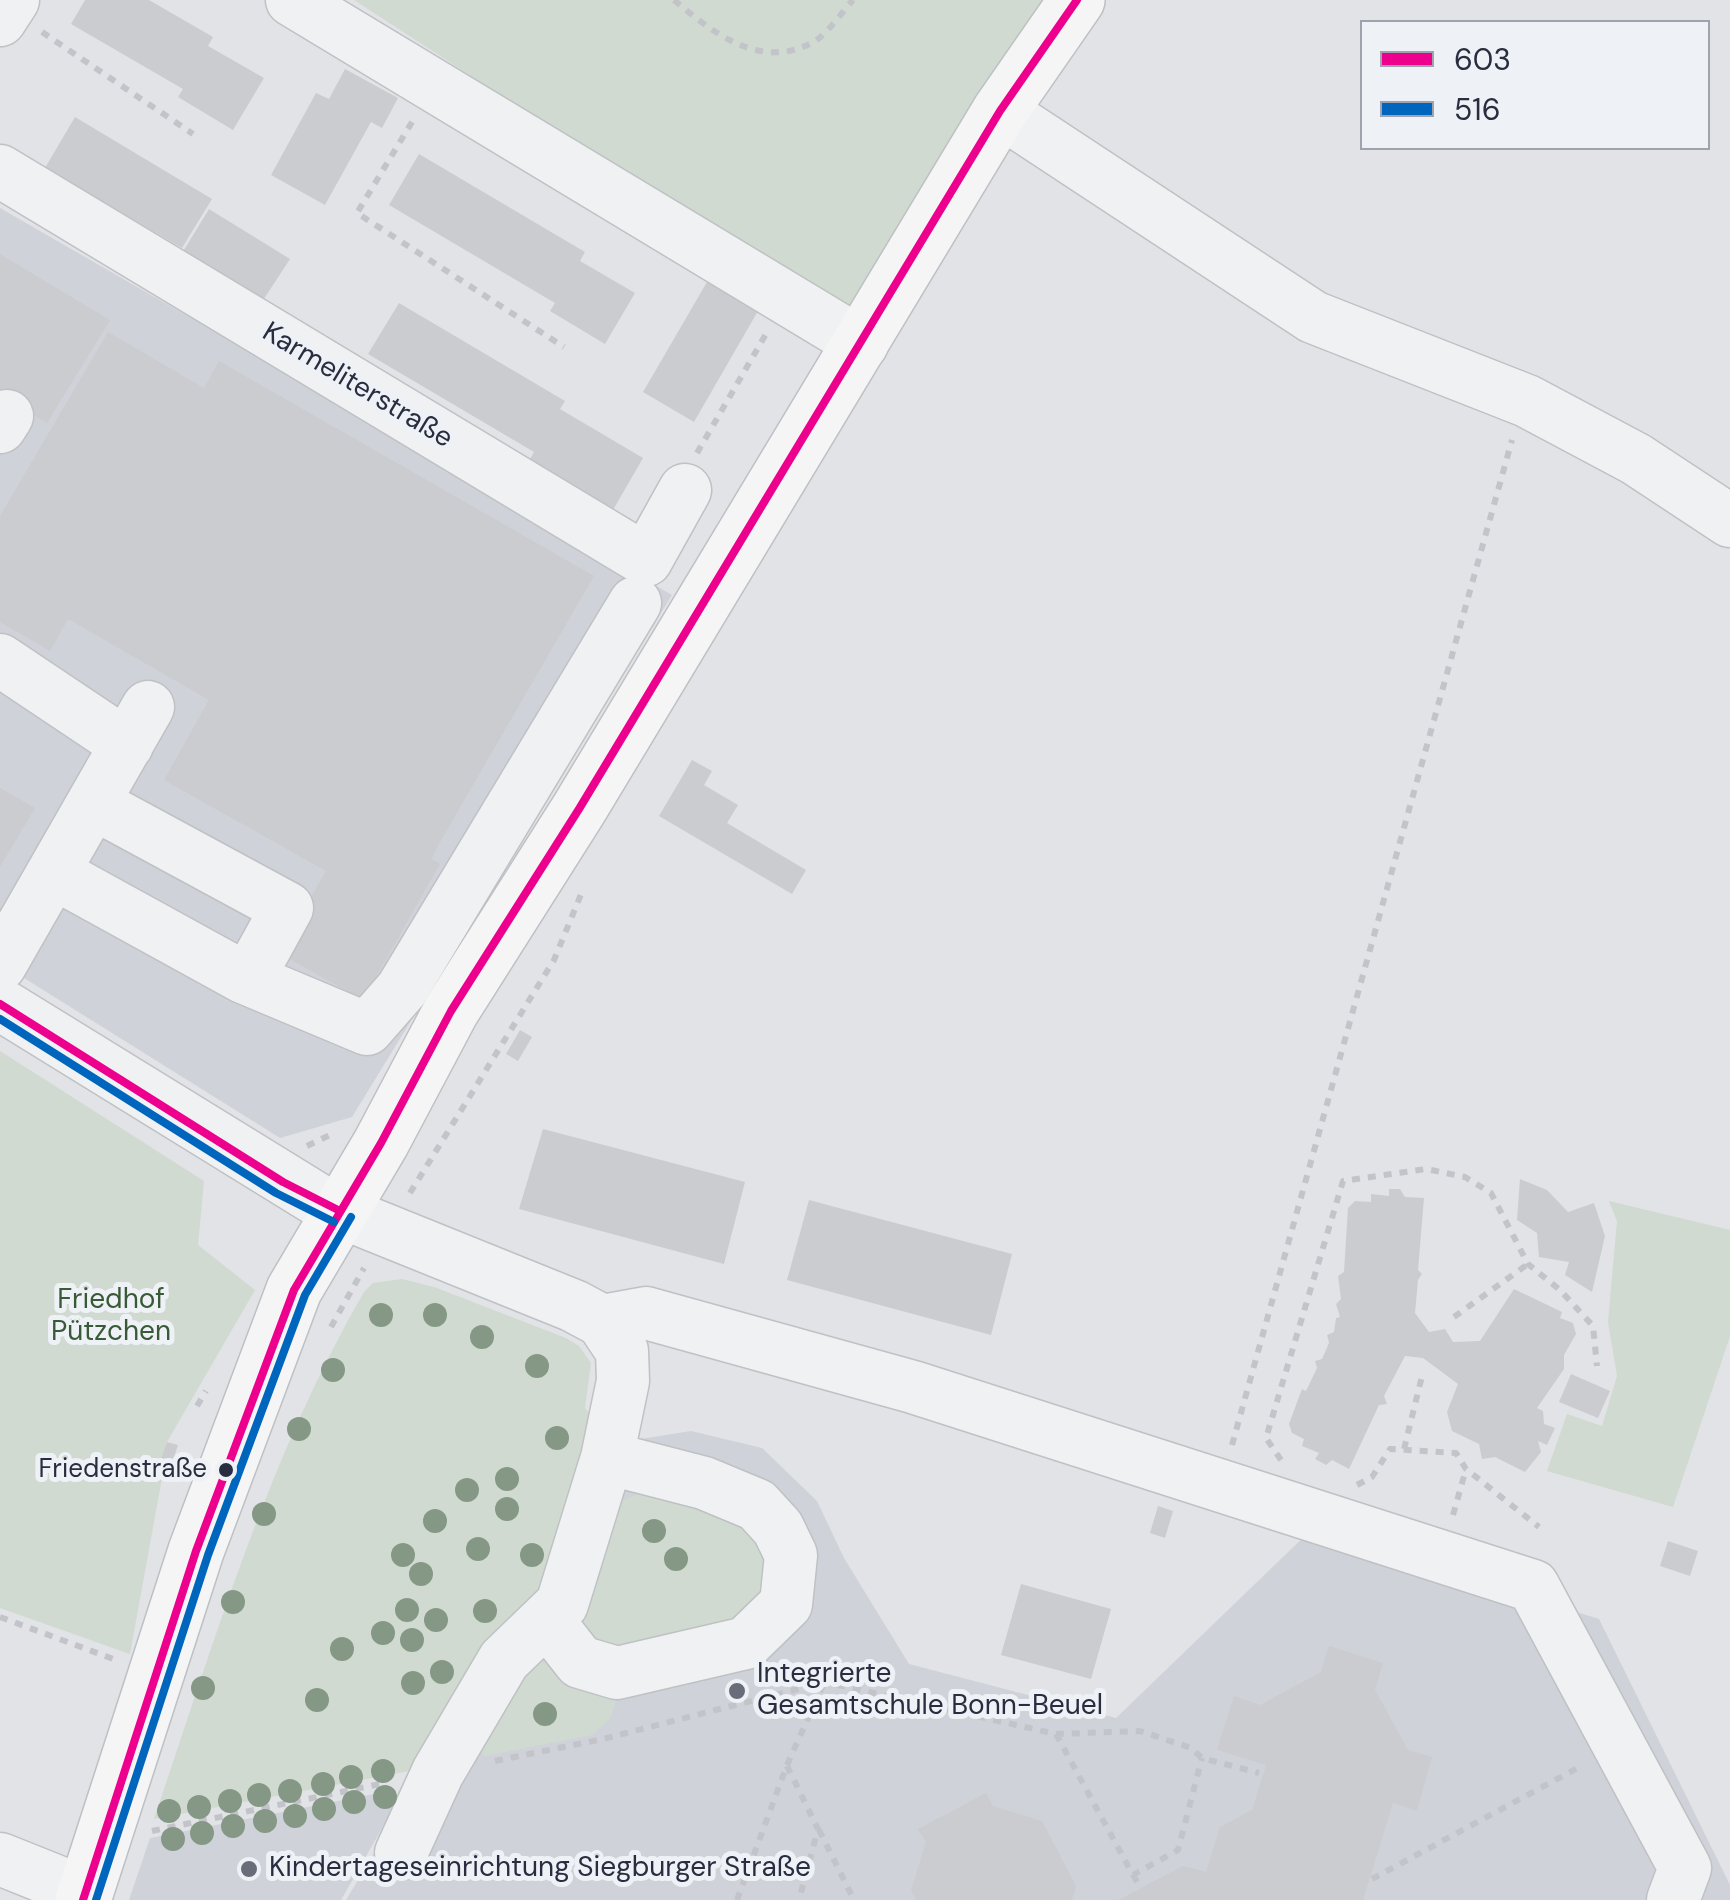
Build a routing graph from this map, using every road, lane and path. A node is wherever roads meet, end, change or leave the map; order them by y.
1 (292, 0) edge
2 (674, 0) edge
3 (853, 0) edge
4 (1077, 0) edge
5 (6, 11) edge
6 (434, 85) junction
7 (1000, 110) junction
8 (192, 134) dead end
9 (0, 172) edge
10 (787, 298) junction
11 (862, 344) junction
12 (564, 347) dead end
13 (1504, 460) dead end
14 (685, 490) joint
15 (1730, 521) edge
16 (634, 603) dead end
17 (0, 660) edge
18 (93, 803) junction
19 (54, 872) junction
20 (554, 960) dead end
21 (0, 966) edge
22 (248, 979) junction
23 (0, 1004) edge
24 (426, 1169) dead end
25 (340, 1211) junction
26 (1528, 1264) junction
27 (1454, 1317) dead end
28 (602, 1321) junction
29 (1597, 1366) dead end
30 (1422, 1372) dead end
31 (1404, 1449) junction
32 (606, 1458) junction
33 (1293, 1472) dead end
34 (1221, 1484) junction
35 (1350, 1489) dead end
36 (1539, 1527) dead end
37 (0, 1617) edge
38 (548, 1620) junction
39 (156, 1675) junction
40 (825, 1682) junction
41 (1056, 1734) junction
42 (1620, 1745) junction
43 (1202, 1758) junction
44 (787, 1765) junction
45 (438, 1772) junction
46 (1259, 1773) dead end
47 (818, 1829) junction
48 (147, 1832) dead end
49 (401, 1853) dead end
50 (0, 1858) edge
51 (1134, 1875) junction
52 (1372, 1880) dead end
53 (1141, 1888) dead end
54 (84, 1896) edge
55 (737, 1900) edge
56 (800, 1900) edge
57 (854, 1900) edge
58 (1673, 1900) edge

1 - 6 street
2 - 3 path
4 - 7 main road
5 - 8 path
6 - 10 street
6 - 12 path
7 - 11 main road
7 - 15 street
9 - 14 street, Karmeliterstraße
10 - 11 street
10 - 14 path
11 - 25 main road
13 - 34 path
16 - 22 street
17 - 18 street
18 - 19 street
18 - 22 street
19 - 21 street
19 - 22 street
20 - 24 path
23 - 25 street
25 - 28 street
25 - 39 main road
26 - 27 path
26 - 29 path
26 - 33 path
28 - 32 street
28 - 34 street
30 - 31 path
31 - 35 path
31 - 36 path
32 - 38 street
32 - 38 street
34 - 42 street
37 - 39 path
38 - 45 street
39 - 54 main road
40 - 41 path
40 - 44 path
40 - 45 path
41 - 43 path
41 - 51 path
42 - 52 path
42 - 58 street
43 - 46 path
43 - 51 path
44 - 47 path
44 - 55 path
45 - 48 path
45 - 49 street
47 - 56 path
47 - 57 path
50 - 54 street
51 - 53 path

